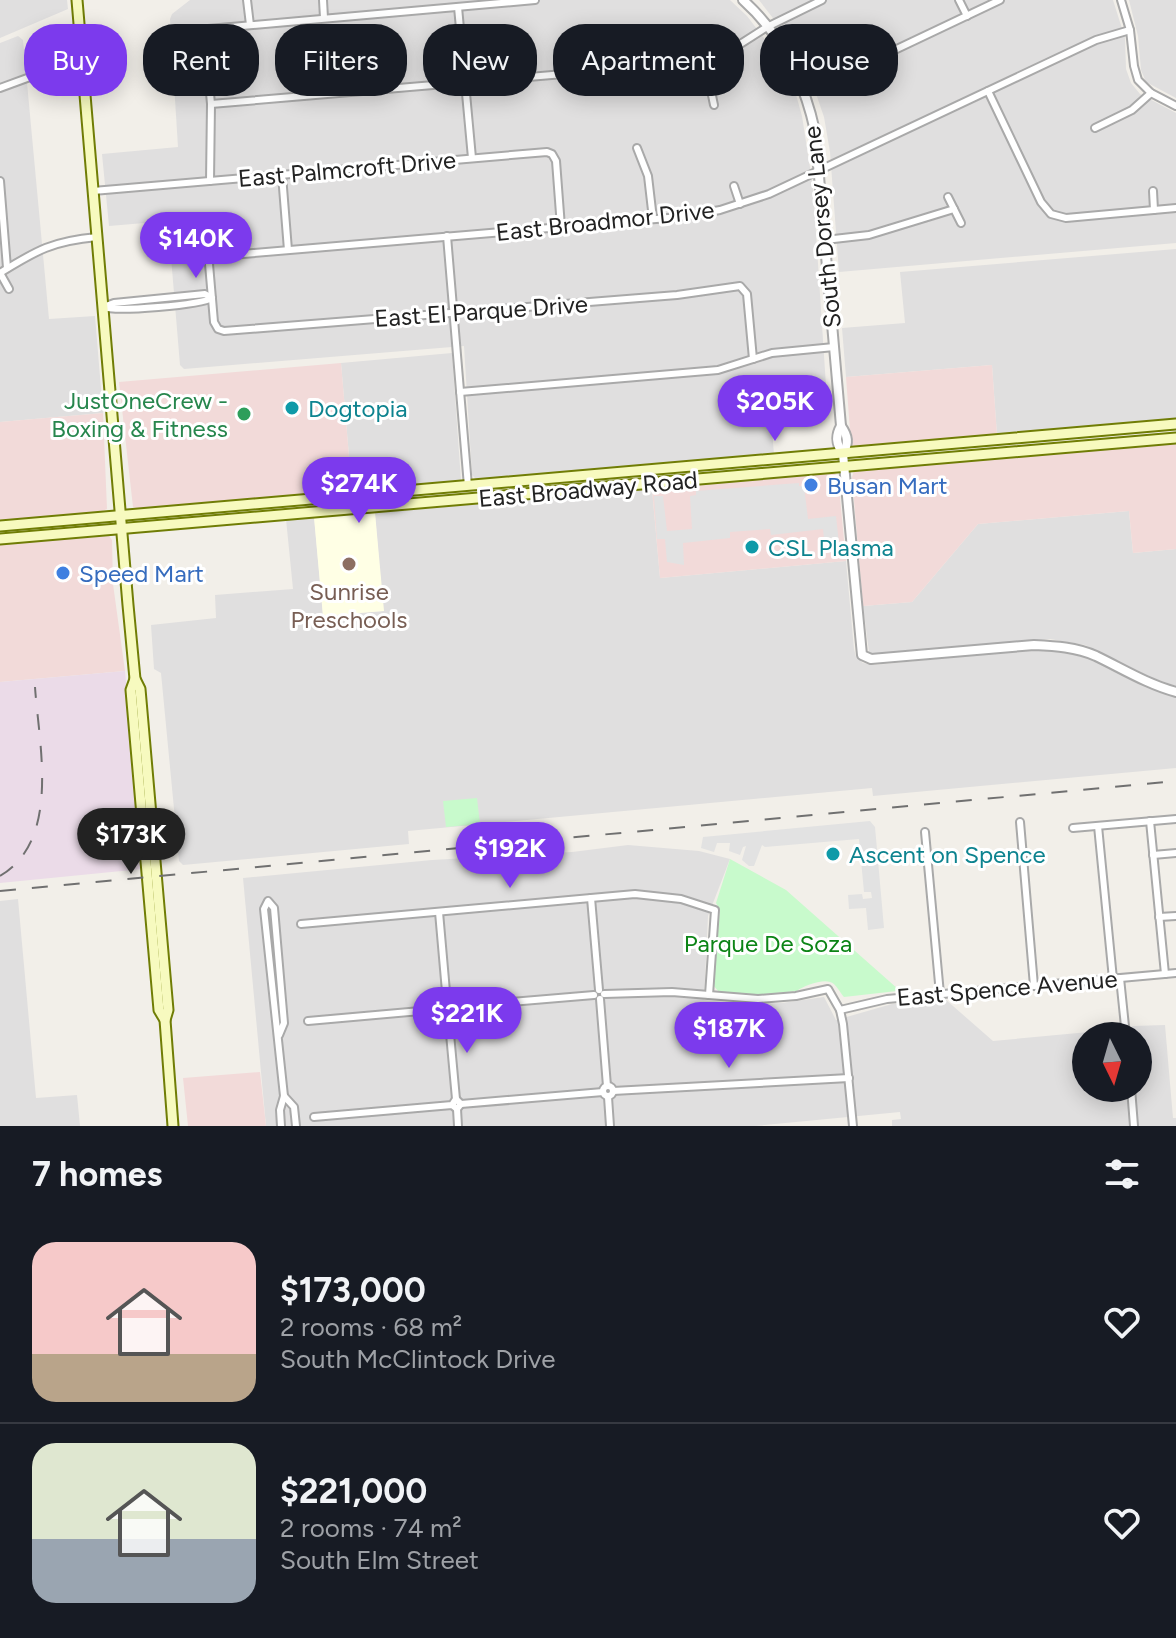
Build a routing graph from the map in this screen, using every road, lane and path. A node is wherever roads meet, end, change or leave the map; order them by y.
1 (77, 0) edge
2 (247, 0) edge
3 (323, 0) edge
4 (535, 0) edge
5 (743, 0) edge
6 (822, 0) edge
7 (959, 0) edge
8 (1000, 0) edge
9 (1121, 0) edge
10 (458, 7) junction
11 (967, 16) junction
12 (324, 18) junction
13 (79, 24) edge
14 (250, 24) edge
15 (259, 24) edge
16 (460, 24) edge
17 (764, 24) edge
18 (773, 24) edge
19 (1130, 30) junction
20 (898, 49) edge
21 (24, 79) edge
22 (423, 86) edge
23 (0, 88) edge
24 (988, 91) junction
25 (1151, 93) junction
26 (85, 96) edge
27 (210, 96) edge
28 (466, 96) edge
29 (712, 96) edge
30 (805, 96) edge
31 (211, 104) junction
32 (714, 105) dead end
33 (1176, 106) edge
34 (1095, 128) dead end
35 (637, 148) dead end
36 (472, 158) junction
37 (819, 170) junction
38 (282, 175) junction
39 (210, 181) junction
40 (0, 185) edge
41 (734, 186) dead end
42 (93, 191) junction
43 (1153, 191) dead end
44 (948, 197) dead end
45 (740, 204) junction
46 (1176, 208) edge
47 (954, 209) junction
48 (1154, 210) junction
49 (653, 219) junction
50 (961, 223) dead end
51 (561, 227) junction
52 (447, 236) junction
53 (97, 237) junction
54 (825, 240) junction
55 (288, 250) junction
56 (7, 268) junction
57 (0, 273) edge
58 (9, 289) dead end
59 (212, 298) junction
60 (103, 307) junction
61 (453, 312) junction
62 (218, 329) joint
63 (834, 347) junction
64 (753, 359) junction
65 (460, 392) junction
66 (1176, 424) edge
67 (1115, 430) junction
68 (1176, 438) edge
69 (998, 440) junction
70 (1117, 443) junction
71 (999, 453) junction
72 (843, 454) junction
73 (844, 467) junction
74 (655, 470) junction
75 (655, 483) junction
76 (468, 486) junction
77 (470, 499) junction
78 (299, 500) junction
79 (300, 514) junction
80 (120, 515) junction
81 (0, 526) edge
82 (121, 529) junction
83 (0, 539) edge
84 (1176, 692) edge
85 (1176, 819) edge
86 (1150, 821) junction
87 (1020, 822) dead end
88 (1098, 826) junction
89 (1073, 828) dead end
90 (925, 832) dead end
91 (1176, 853) edge
92 (1153, 855) junction
93 (591, 898) junction
94 (439, 912) junction
95 (1176, 916) edge
96 (1159, 917) junction
97 (301, 924) dead end
98 (1176, 973) edge
99 (1165, 974) junction
100 (1116, 978) junction
101 (1034, 986) junction
102 (940, 994) junction
103 (599, 995) junction
104 (709, 995) junction
105 (448, 1008) junction
106 (840, 1010) junction
107 (308, 1021) dead end
108 (1124, 1022) edge
109 (279, 1035) junction
110 (849, 1078) junction
111 (608, 1091) junction
112 (284, 1096) junction
113 (1132, 1102) edge
114 (456, 1104) junction
115 (314, 1117) dead end
116 (173, 1126) edge
117 (281, 1126) edge
118 (296, 1126) edge
119 (458, 1126) edge
120 (610, 1126) edge
121 (853, 1126) edge
122 (1134, 1126) edge

1 - 13 main road
2 - 14 street
3 - 12 street
4 - 10 street
5 - 17 street, South Dorsey Lane
6 - 18 street
7 - 11 street
8 - 11 street
9 - 19 street
10 - 12 street
10 - 16 street
11 - 20 street
12 - 15 street
19 - 24 street, East Broadmor Drive
19 - 25 street
21 - 23 street
22 - 31 street
24 - 37 street, East Broadmor Drive
24 - 48 street
25 - 33 street
25 - 34 street
26 - 42 main road
27 - 31 street
28 - 36 street
29 - 32 street
30 - 37 street, South Dorsey Lane
31 - 39 street
35 - 49 street
36 - 38 street, East Palmcroft Drive
36 - 51 street, East Palmcroft Drive
37 - 45 street, East Broadmor Drive
37 - 54 street, South Dorsey Lane
38 - 39 street, East Palmcroft Drive
38 - 55 street
39 - 42 street, East Palmcroft Drive
40 - 56 street
41 - 45 street
42 - 53 main road
43 - 48 street
44 - 47 street
45 - 49 street, East Broadmor Drive
46 - 48 street
47 - 50 street
47 - 54 street
49 - 51 street, East Broadmor Drive
51 - 52 street, East Broadmor Drive
52 - 55 street, East Broadmor Drive
52 - 61 street
53 - 56 street
53 - 60 main road
54 - 63 street, South Dorsey Lane
55 - 59 street, East Broadmor Drive
56 - 57 street
57 - 58 street
59 - 60 street
59 - 62 street, East Broadmor Drive
60 - 80 main road
61 - 62 street, East El Parque Drive
61 - 64 street, East El Parque Drive
61 - 65 street
63 - 64 street
63 - 72 street, South Dorsey Lane
64 - 65 street
65 - 76 street
66 - 67 main road, East Broadway Road
67 - 69 main road, East Broadway Road
67 - 70 main road
68 - 70 main road, East Broadway Road
69 - 71 main road
69 - 72 main road, East Broadway Road
70 - 71 main road, East Broadway Road
71 - 73 main road, East Broadway Road
72 - 73 street, South Dorsey Lane
72 - 74 main road, East Broadway Road
73 - 75 main road, East Broadway Road
73 - 84 street, South Dorsey Lane
74 - 75 main road
74 - 76 main road, East Broadway Road
75 - 77 main road, East Broadway Road
76 - 77 main road
76 - 78 main road, East Broadway Road
77 - 79 main road, East Broadway Road
78 - 79 main road
78 - 80 main road, East Broadway Road
79 - 82 main road, East Broadway Road
80 - 81 main road, East Broadway Road
80 - 82 main road
82 - 83 main road, East Broadway Road
82 - 116 main road
85 - 86 street
86 - 88 street
86 - 92 street
87 - 101 street
88 - 89 street
88 - 100 street
90 - 102 street
91 - 92 street
92 - 96 street
93 - 94 street
93 - 103 street
93 - 104 street
94 - 97 street
94 - 105 street
95 - 96 street
96 - 99 street
98 - 99 street, East Spence Avenue
99 - 100 street, East Spence Avenue
100 - 101 street, East Spence Avenue
100 - 108 street
101 - 102 street, East Spence Avenue
102 - 106 street, East Spence Avenue
103 - 104 street
103 - 105 street
103 - 111 street
104 - 106 street
105 - 107 street
105 - 114 street
106 - 110 street
109 - 109 street
109 - 112 street
110 - 111 street
110 - 121 street
111 - 114 street
111 - 120 street
112 - 117 street
112 - 118 street
113 - 122 street
114 - 115 street
114 - 119 street

